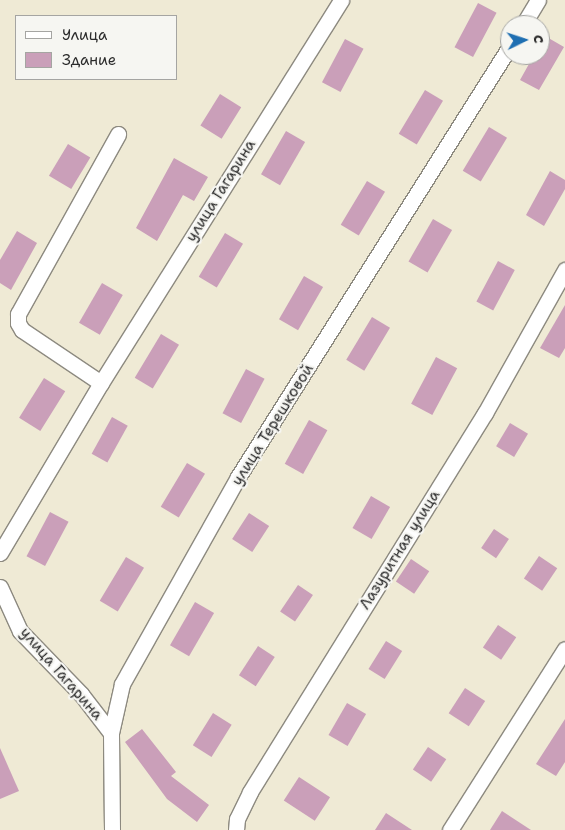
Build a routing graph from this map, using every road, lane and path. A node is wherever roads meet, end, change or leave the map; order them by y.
1 (341, 0) edge
2 (538, 0) edge
3 (529, 15) edge
4 (500, 62) edge
5 (118, 134) dead end
6 (565, 270) edge
7 (102, 383) junction
8 (0, 553) edge
9 (0, 587) edge
10 (565, 649) edge
11 (111, 733) junction
12 (112, 830) edge
13 (236, 830) edge
14 (450, 830) edge

1 - 7 street, улица Гагарина
2 - 3 street
4 - 11 street, улица Терешковой
5 - 7 street
6 - 13 street, Лазуритная улица
7 - 8 street, улица Гагарина
9 - 11 street, улица Гагарина
10 - 14 street
11 - 12 street, улица Терешковой

